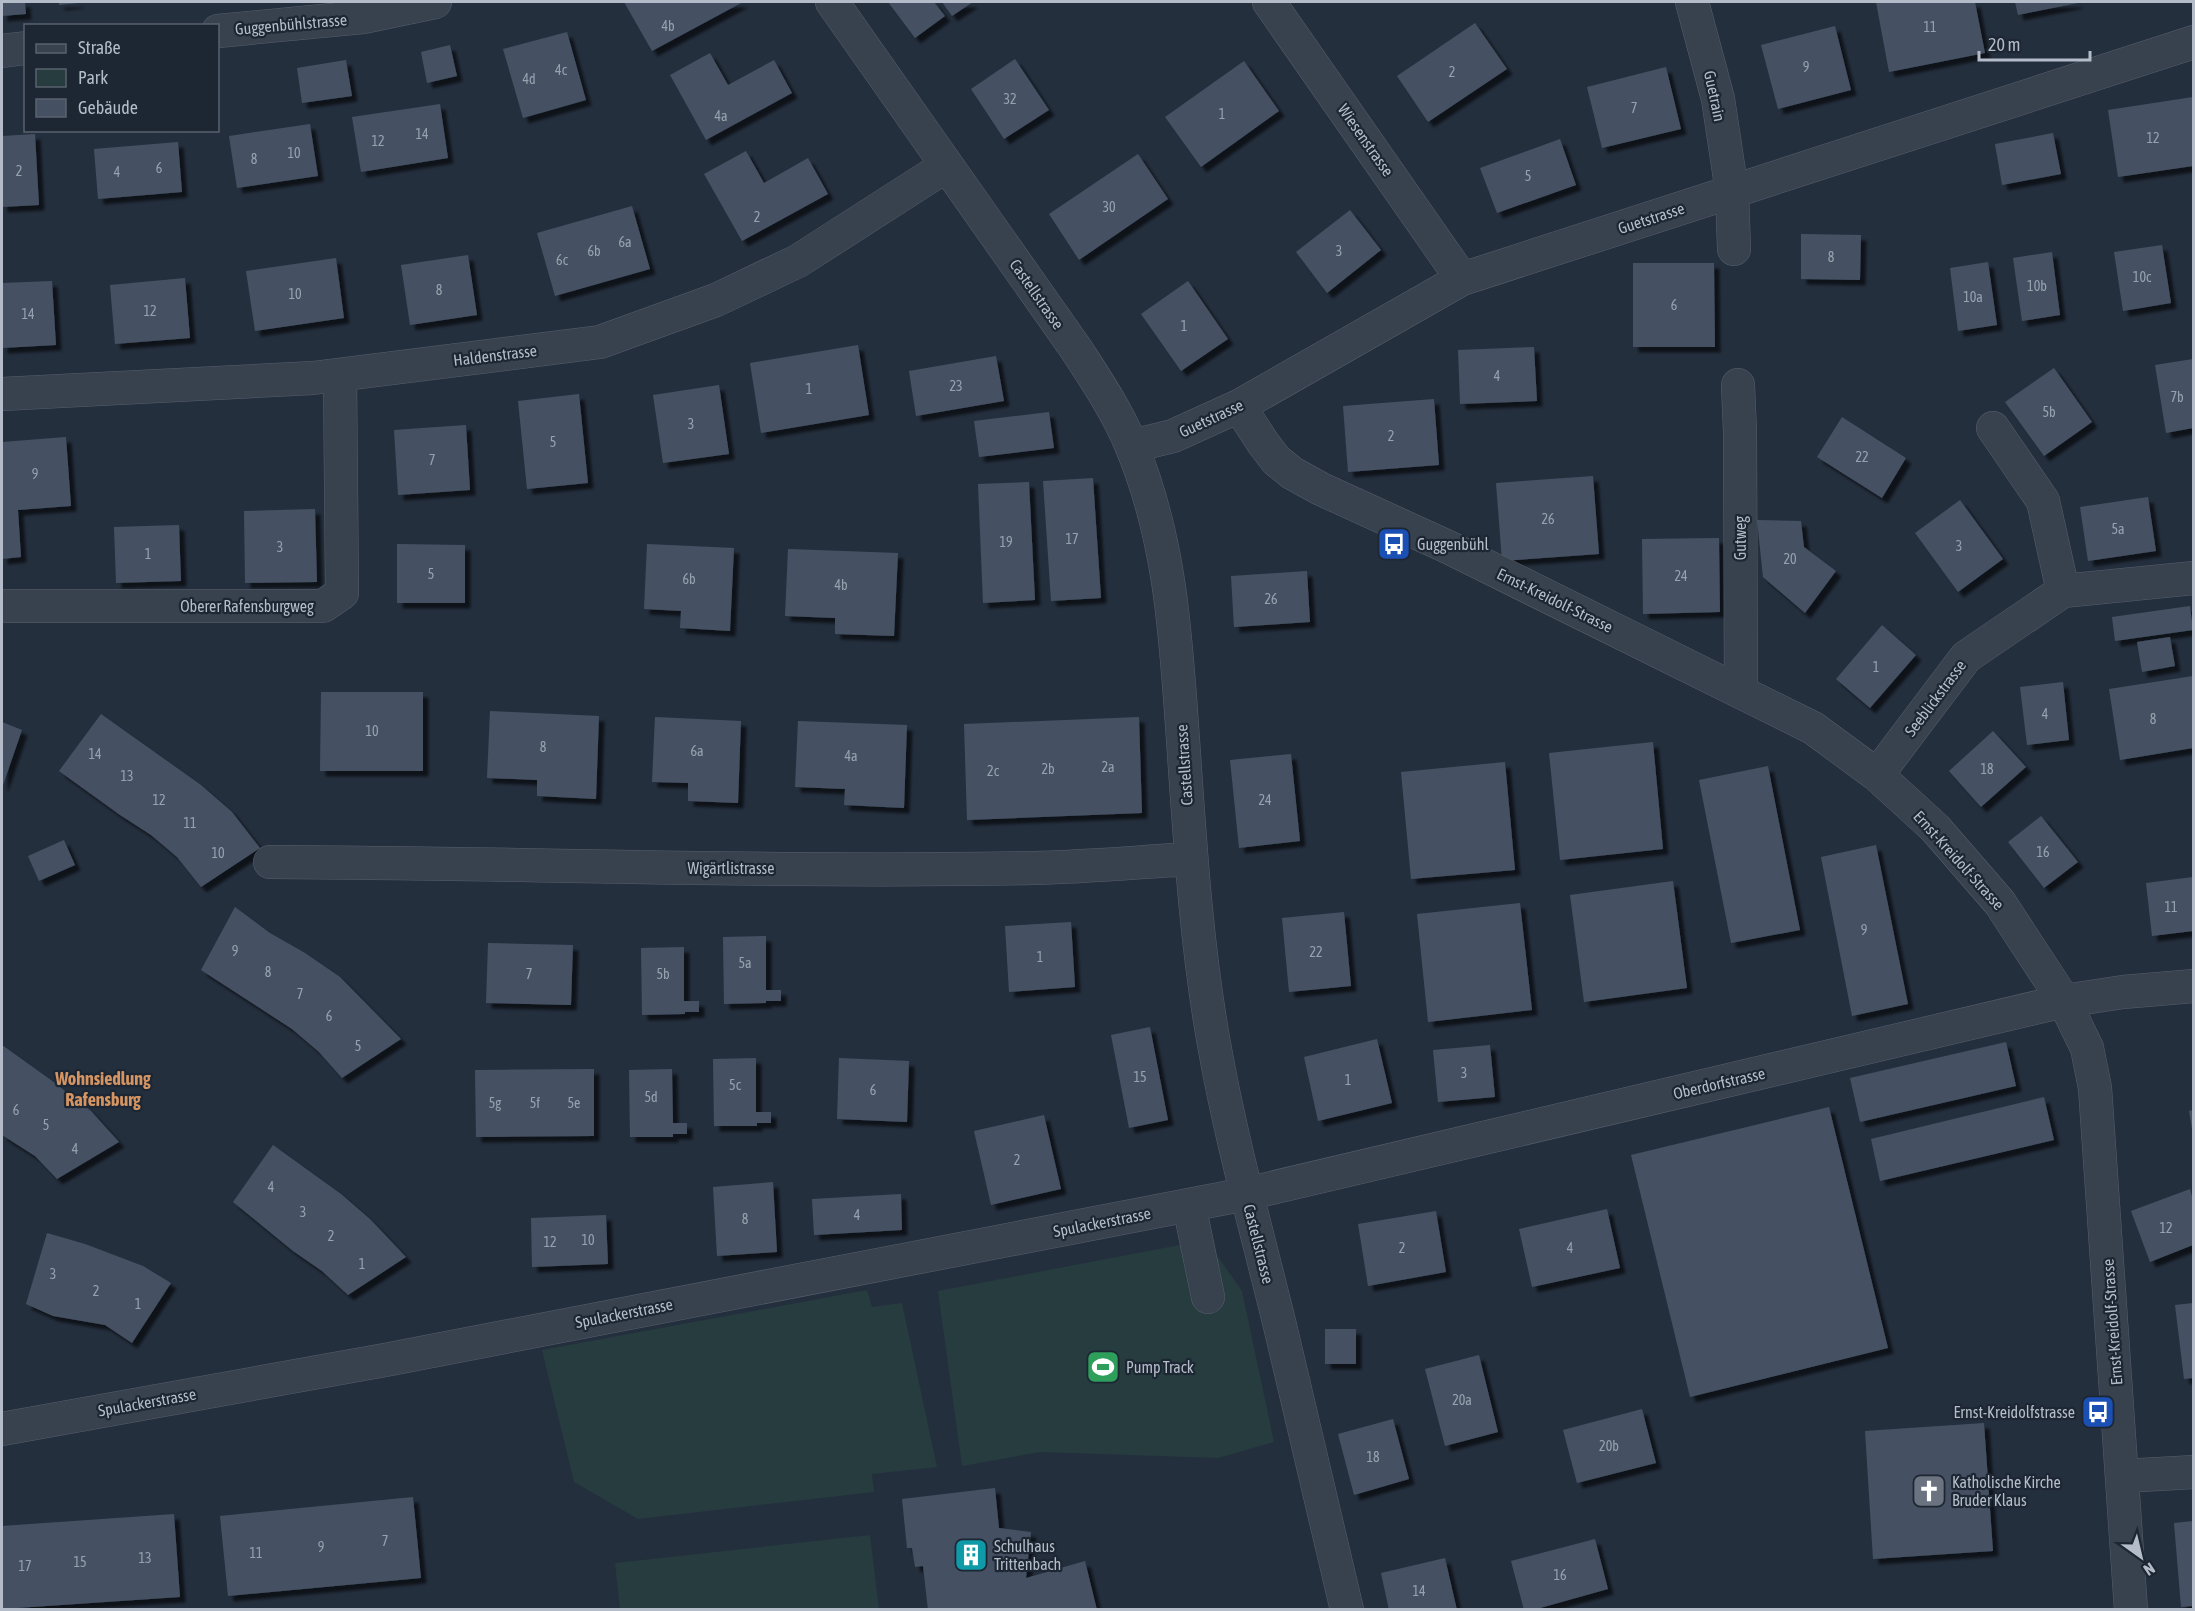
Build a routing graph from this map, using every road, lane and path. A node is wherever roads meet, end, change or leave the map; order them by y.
1 (435, 2) edge
2 (832, 2) edge
3 (1269, 2) edge
4 (1692, 2) edge
5 (219, 31) edge
6 (2193, 42) edge
7 (24, 48) edge
8 (2, 51) edge
9 (946, 166) junction
10 (1732, 192) junction
11 (1734, 249) dead end
12 (1462, 279) junction
13 (340, 375) junction
14 (1738, 385) dead end
15 (2, 394) edge
16 (1239, 406) junction
17 (1993, 428) dead end
18 (1131, 446) junction
19 (2193, 578) edge
20 (2063, 591) junction
21 (2, 606) edge
22 (1741, 692) junction
23 (1877, 775) junction
24 (1191, 859) junction
25 (270, 862) dead end
26 (2193, 986) edge
27 (2064, 1001) junction
28 (1246, 1194) junction
29 (1189, 1205) junction
30 (1208, 1297) dead end
31 (2, 1429) edge
32 (2193, 1472) edge
33 (2123, 1476) junction
34 (1347, 1610) edge
35 (2131, 1610) edge

1 - 5 street, Guggenbühlstrasse
2 - 9 street, Castellstrasse
3 - 12 street, Wiesenstrasse
4 - 10 street, Guetrain
6 - 10 street, Guetstrasse
7 - 8 street
9 - 13 street, Haldenstrasse
9 - 18 street, Castellstrasse
10 - 11 street
10 - 12 street, Guetstrasse
12 - 16 street, Guetstrasse
13 - 15 street, Haldenstrasse
13 - 21 street, Oberer Rafensburgweg
14 - 22 street, Gutweg
16 - 18 street, Guetstrasse
16 - 22 street, Ernst-Kreidolf-Strasse
17 - 20 street
18 - 24 street, Castellstrasse
19 - 20 street, Seeblickstrasse
20 - 23 street, Seeblickstrasse
22 - 23 street, Ernst-Kreidolf-Strasse
23 - 27 street, Ernst-Kreidolf-Strasse
24 - 25 street, Wigärtlistrasse
24 - 28 street, Castellstrasse
26 - 27 street, Oberdorfstrasse
27 - 28 street, Oberdorfstrasse
27 - 33 street, Ernst-Kreidolf-Strasse
28 - 29 street, Spulackerstrasse
28 - 34 street, Castellstrasse
29 - 30 street
29 - 31 street, Spulackerstrasse
32 - 33 street
33 - 35 street, Ernst-Kreidolf-Strasse

